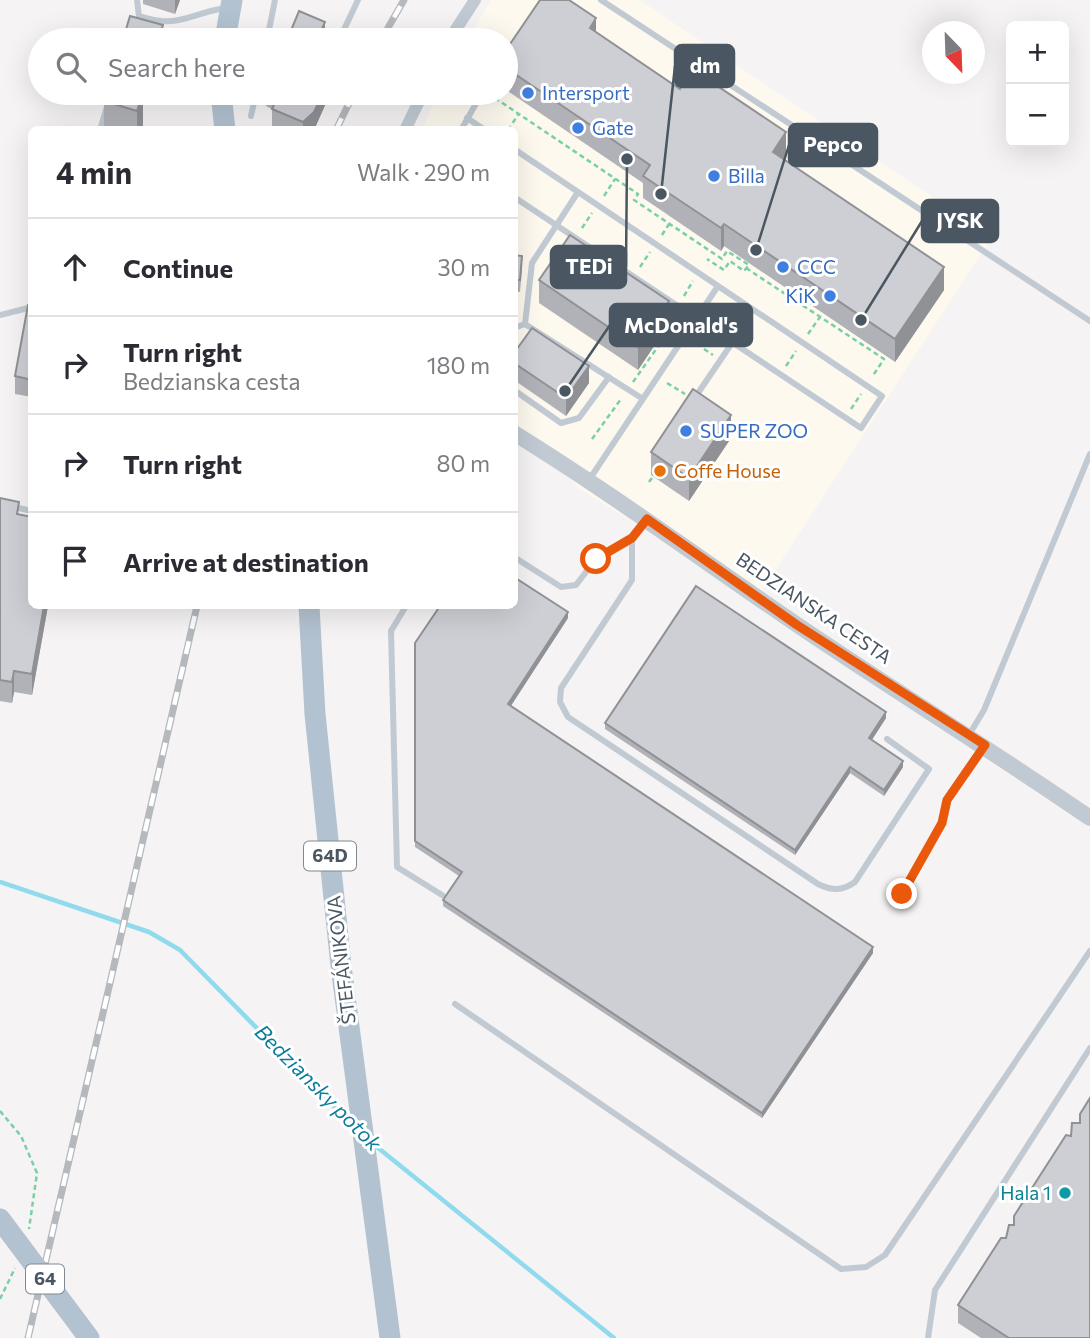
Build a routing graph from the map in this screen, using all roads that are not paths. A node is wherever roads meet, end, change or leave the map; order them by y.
1 (137, 0) edge
2 (275, 0) edge
3 (358, 0) edge
4 (475, 0) edge
5 (601, 0) edge
6 (232, 4) edge
7 (227, 28) edge
8 (269, 28) edge
9 (345, 28) edge
10 (457, 28) edge
11 (107, 105) edge
12 (222, 105) edge
13 (253, 105) edge
14 (417, 105) edge
15 (474, 105) edge
16 (251, 116) dead end
17 (467, 117) junction
18 (101, 126) edge
19 (224, 126) edge
20 (407, 126) edge
21 (463, 126) edge
22 (479, 126) edge
23 (518, 152) edge
24 (578, 192) junction
25 (518, 200) edge
26 (556, 224) junction
27 (718, 286) junction
28 (28, 308) edge
29 (0, 315) edge
30 (696, 319) junction
31 (1090, 321) edge
32 (525, 324) junction
33 (518, 327) edge
34 (732, 343) junction
35 (610, 377) junction
36 (518, 393) edge
37 (643, 399) junction
38 (687, 410) edge
39 (518, 436) edge
40 (1090, 454) edge
41 (589, 480) junction
42 (0, 504) edge
43 (28, 510) edge
44 (647, 519) junction
45 (632, 538) junction
46 (518, 560) edge
47 (309, 609) edge
48 (404, 609) edge
49 (969, 735) junction
50 (887, 739) dead end
51 (985, 745) junction
52 (1090, 818) edge
53 (902, 894) dead end
54 (442, 895) dead end
55 (1090, 951) edge
56 (455, 1004) dead end
57 (1090, 1048) edge
58 (0, 1219) edge
59 (89, 1338) edge
60 (390, 1338) edge
61 (928, 1338) edge

1 - 6 lane
2 - 8 lane
3 - 9 lane
4 - 10 street
5 - 31 lane
6 - 7 main road
11 - 18 lane
12 - 19 main road
13 - 16 lane
14 - 20 street
15 - 17 lane
17 - 21 lane
17 - 22 lane
23 - 24 lane
24 - 26 lane
24 - 27 lane
25 - 26 lane
26 - 30 lane
26 - 32 lane
27 - 30 lane
27 - 34 lane
28 - 29 lane
30 - 34 lane
30 - 37 lane
32 - 33 lane
32 - 35 lane
34 - 38 lane
35 - 36 lane
35 - 37 lane
37 - 41 lane
39 - 41 street, BEDZIANSKA CESTA
40 - 49 lane
41 - 44 street, BEDZIANSKA CESTA
42 - 43 lane
44 - 45 lane
44 - 49 street, BEDZIANSKA CESTA
45 - 46 lane
45 - 50 lane
47 - 60 main road, ŠTEFÁNIKOVA / 64D
48 - 54 lane
49 - 51 street, BEDZIANSKA CESTA
51 - 52 street, BEDZIANSKA CESTA
51 - 53 lane
55 - 56 lane
57 - 61 lane
58 - 59 main road, 64, bridge

